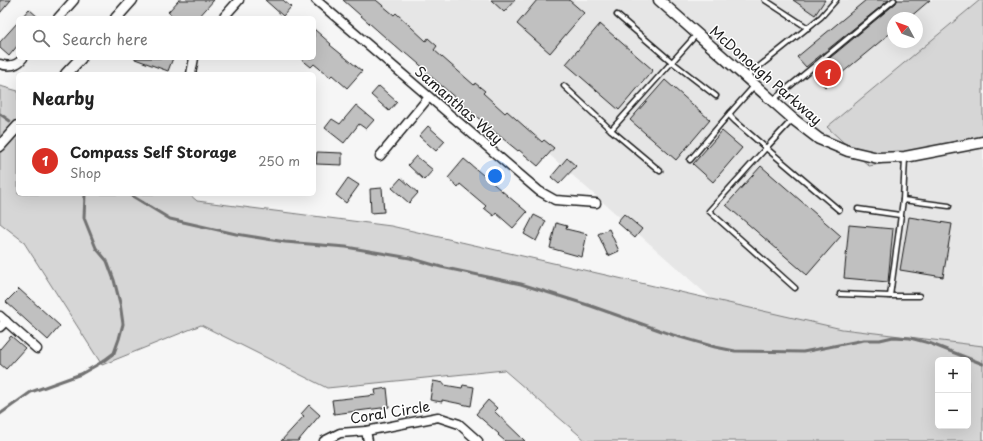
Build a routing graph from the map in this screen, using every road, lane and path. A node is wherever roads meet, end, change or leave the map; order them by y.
1 (74, 0) edge
2 (132, 0) edge
3 (239, 0) edge
4 (316, 0) edge
5 (659, 0) edge
6 (765, 0) edge
7 (836, 0) edge
8 (894, 0) edge
9 (617, 15) dead end
10 (60, 16) edge
11 (118, 16) edge
12 (225, 16) edge
13 (808, 28) junction
14 (698, 34) junction
15 (22, 60) edge
16 (79, 60) edge
17 (194, 60) edge
18 (672, 62) junction
19 (0, 64) edge
20 (68, 72) edge
21 (191, 72) edge
22 (746, 77) junction
23 (755, 84) junction
24 (564, 86) dead end
25 (716, 96) dead end
26 (429, 97) junction
27 (773, 100) junction
28 (730, 113) junction
29 (793, 118) junction
30 (16, 128) edge
31 (611, 130) junction
32 (983, 142) edge
33 (0, 146) edge
34 (766, 148) junction
35 (380, 156) dead end
36 (905, 157) junction
37 (690, 160) dead end
38 (660, 171) dead end
39 (903, 200) junction
40 (596, 203) dead end
41 (949, 206) dead end
42 (858, 209) dead end
43 (839, 210) dead end
44 (900, 215) junction
45 (796, 288) dead end
46 (840, 294) dead end
47 (890, 296) junction
48 (919, 296) dead end
49 (3, 318) edge
50 (0, 327) edge
51 (37, 349) dead end
52 (366, 431) junction
53 (324, 441) edge
54 (368, 441) edge
55 (478, 441) edge

1 - 10 street
2 - 11 street
3 - 12 street
4 - 26 street, Samanthas Way
5 - 14 street, McDonough Parkway
6 - 13 lane
7 - 13 lane
8 - 27 lane
9 - 18 lane
13 - 22 lane
14 - 18 lane
14 - 22 street, McDonough Parkway
15 - 19 street
16 - 20 street
17 - 21 street
18 - 25 lane
18 - 31 lane
22 - 23 street, McDonough Parkway
23 - 27 street, McDonough Parkway
23 - 28 lane
24 - 31 lane
26 - 35 street
26 - 40 street, Samanthas Way
27 - 29 street, McDonough Parkway
28 - 34 lane
28 - 37 lane
29 - 34 lane
29 - 36 street, McDonough Parkway
30 - 33 street
31 - 38 lane
32 - 36 street, McDonough Parkway
34 - 43 lane
34 - 45 lane
36 - 39 lane
39 - 41 lane
39 - 44 lane
42 - 44 lane
44 - 47 lane
46 - 47 lane
47 - 48 lane
49 - 50 street
49 - 51 street
52 - 53 street, Coral Circle
52 - 54 street
52 - 55 street, Coral Circle

